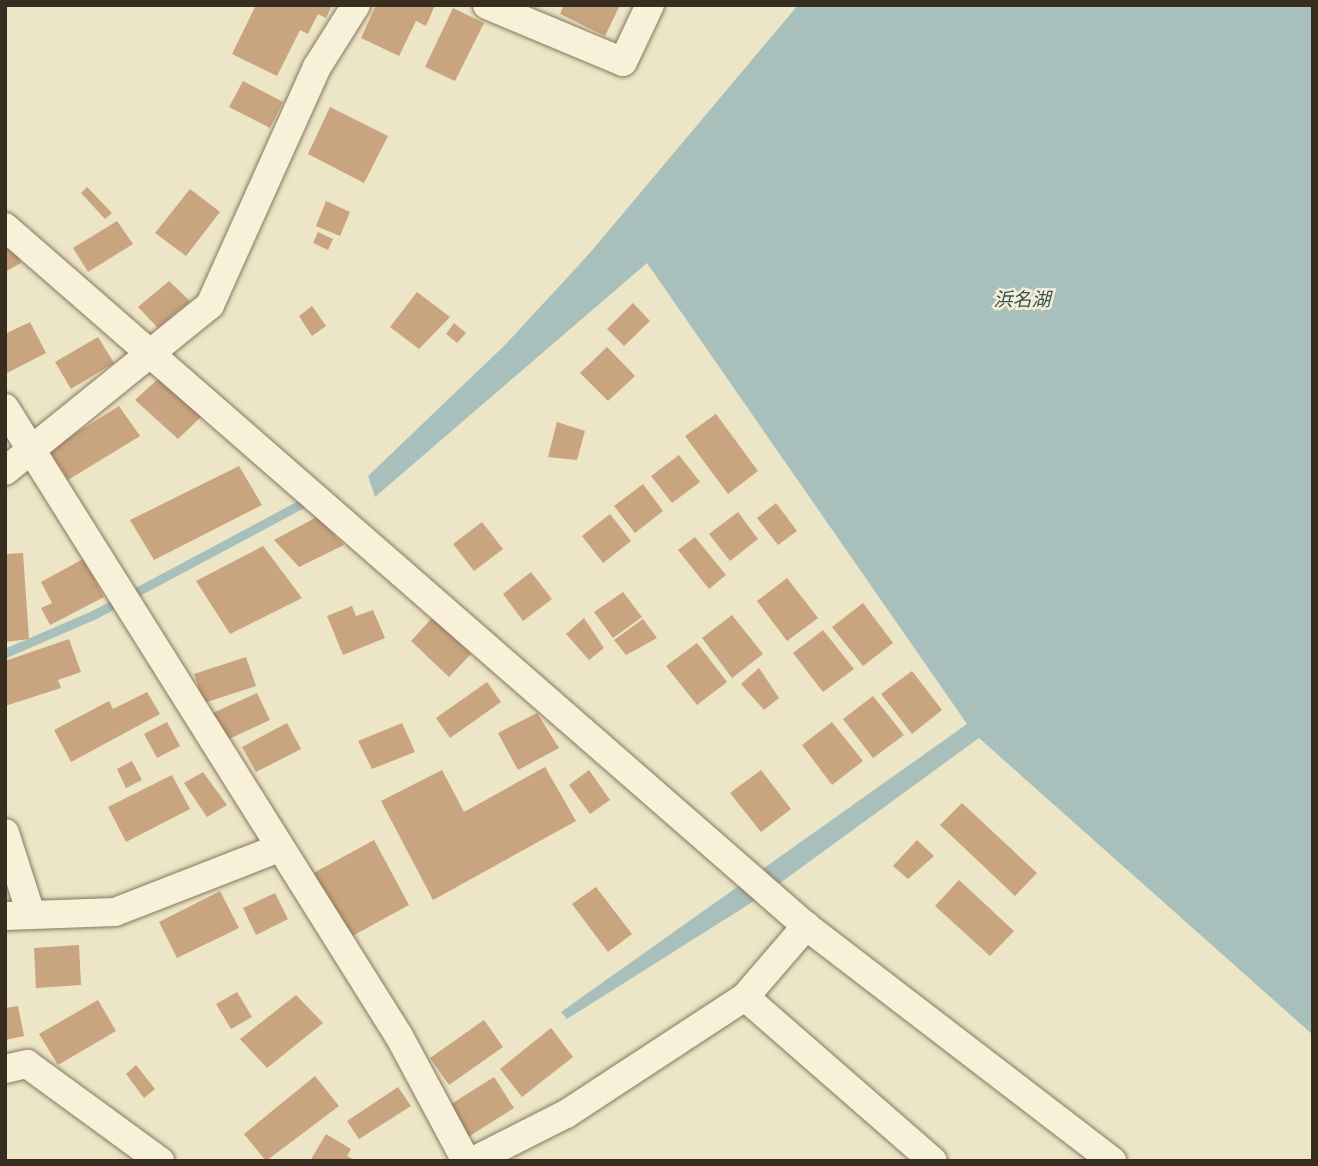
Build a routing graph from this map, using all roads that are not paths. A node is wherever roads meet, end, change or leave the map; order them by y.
1 (356, 5) edge
2 (650, 5) edge
3 (490, 6) edge
4 (5, 227) edge
5 (154, 354) junction
6 (5, 408) edge
7 (32, 453) junction
8 (5, 471) edge
9 (5, 832) edge
10 (279, 848) junction
11 (17, 913) edge
12 (806, 926) junction
13 (744, 997) junction
14 (5, 1069) edge
15 (1094, 1155) edge
16 (160, 1161) edge
17 (466, 1161) edge
18 (473, 1161) edge
19 (933, 1161) edge

1 - 5 street
2 - 3 street
4 - 5 street
5 - 7 street
5 - 12 street
6 - 7 street
7 - 8 street
7 - 10 street
9 - 11 street
10 - 11 street
10 - 17 street
12 - 13 street
12 - 15 street
13 - 18 street
13 - 19 street
14 - 16 street

